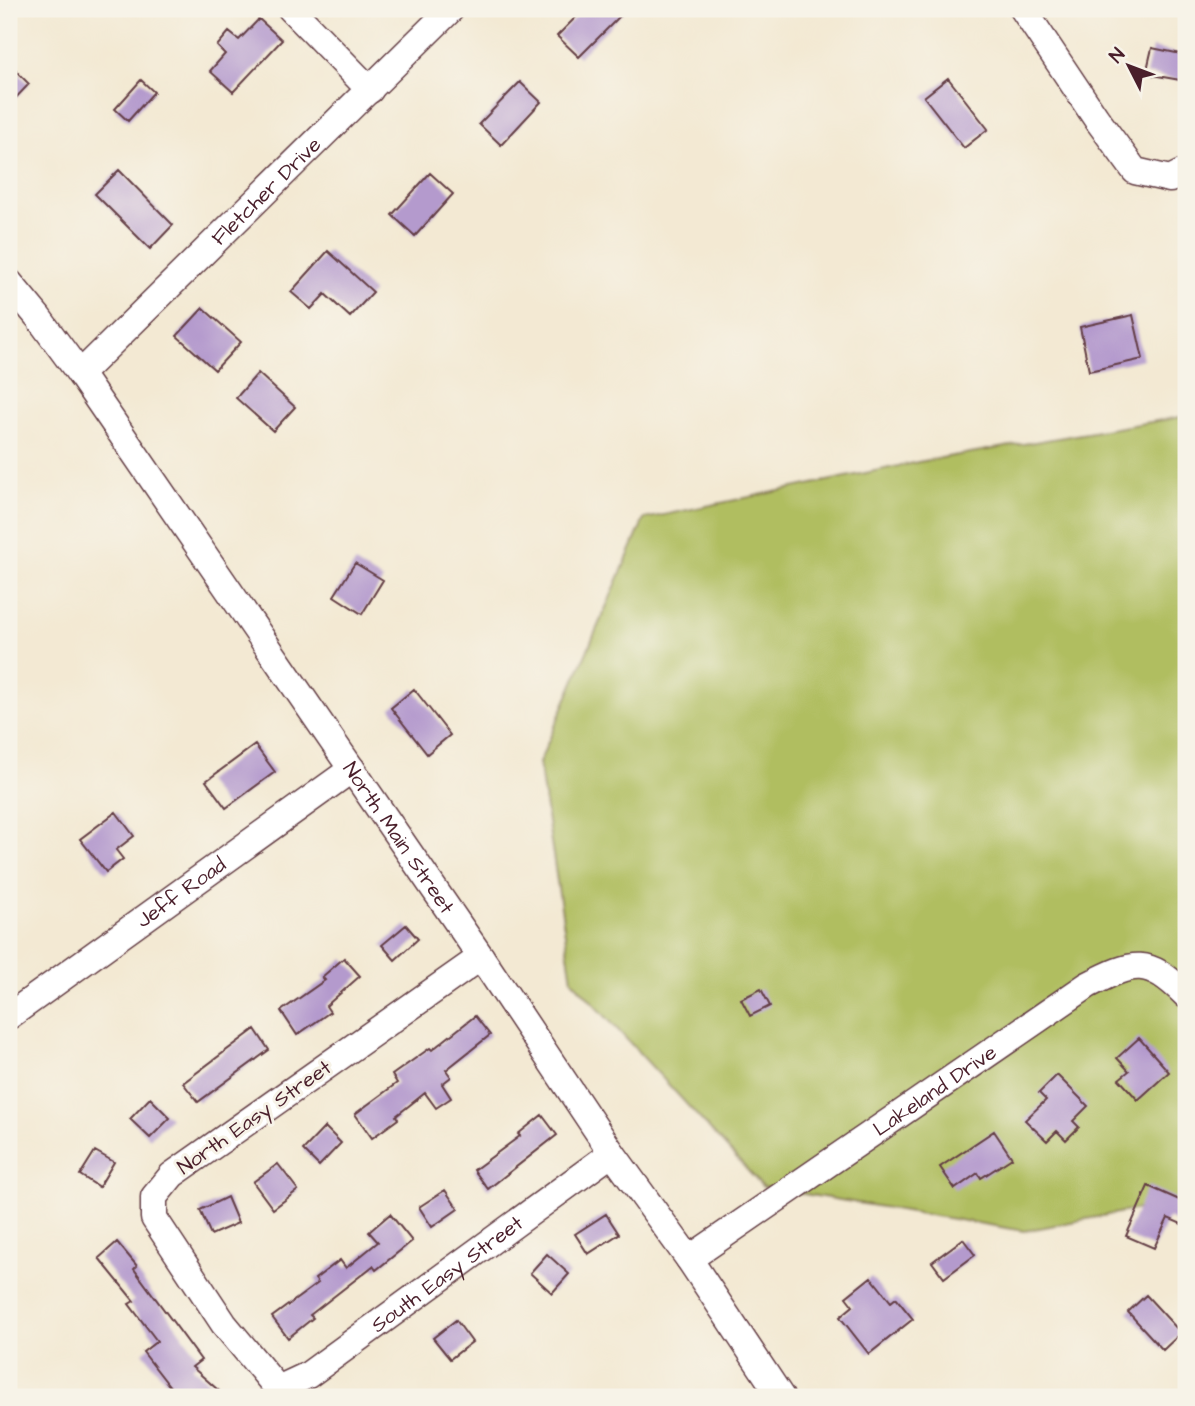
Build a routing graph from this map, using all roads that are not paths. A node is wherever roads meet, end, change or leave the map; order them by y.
1 (291, 9) edge
2 (451, 9) edge
3 (1023, 9) edge
4 (370, 90) junction
5 (1186, 171) edge
6 (9, 282) edge
7 (80, 374) junction
8 (352, 769) junction
9 (481, 957) junction
10 (1186, 995) edge
11 (9, 1016) edge
12 (612, 1153) junction
13 (689, 1259) junction
14 (278, 1389) joint
15 (781, 1397) edge

1 - 4 street
2 - 4 street, Fletcher Drive
3 - 5 street
4 - 7 street, Fletcher Drive
6 - 7 street, North Main Street
7 - 8 street, North Main Street
8 - 9 street, North Main Street
8 - 11 street, Jeff Road
9 - 12 street, North Main Street
9 - 14 street, North Easy Street
10 - 13 street, Lakeland Drive
12 - 13 street, North Main Street
12 - 14 street, South Easy Street
13 - 15 street, North Main Street

